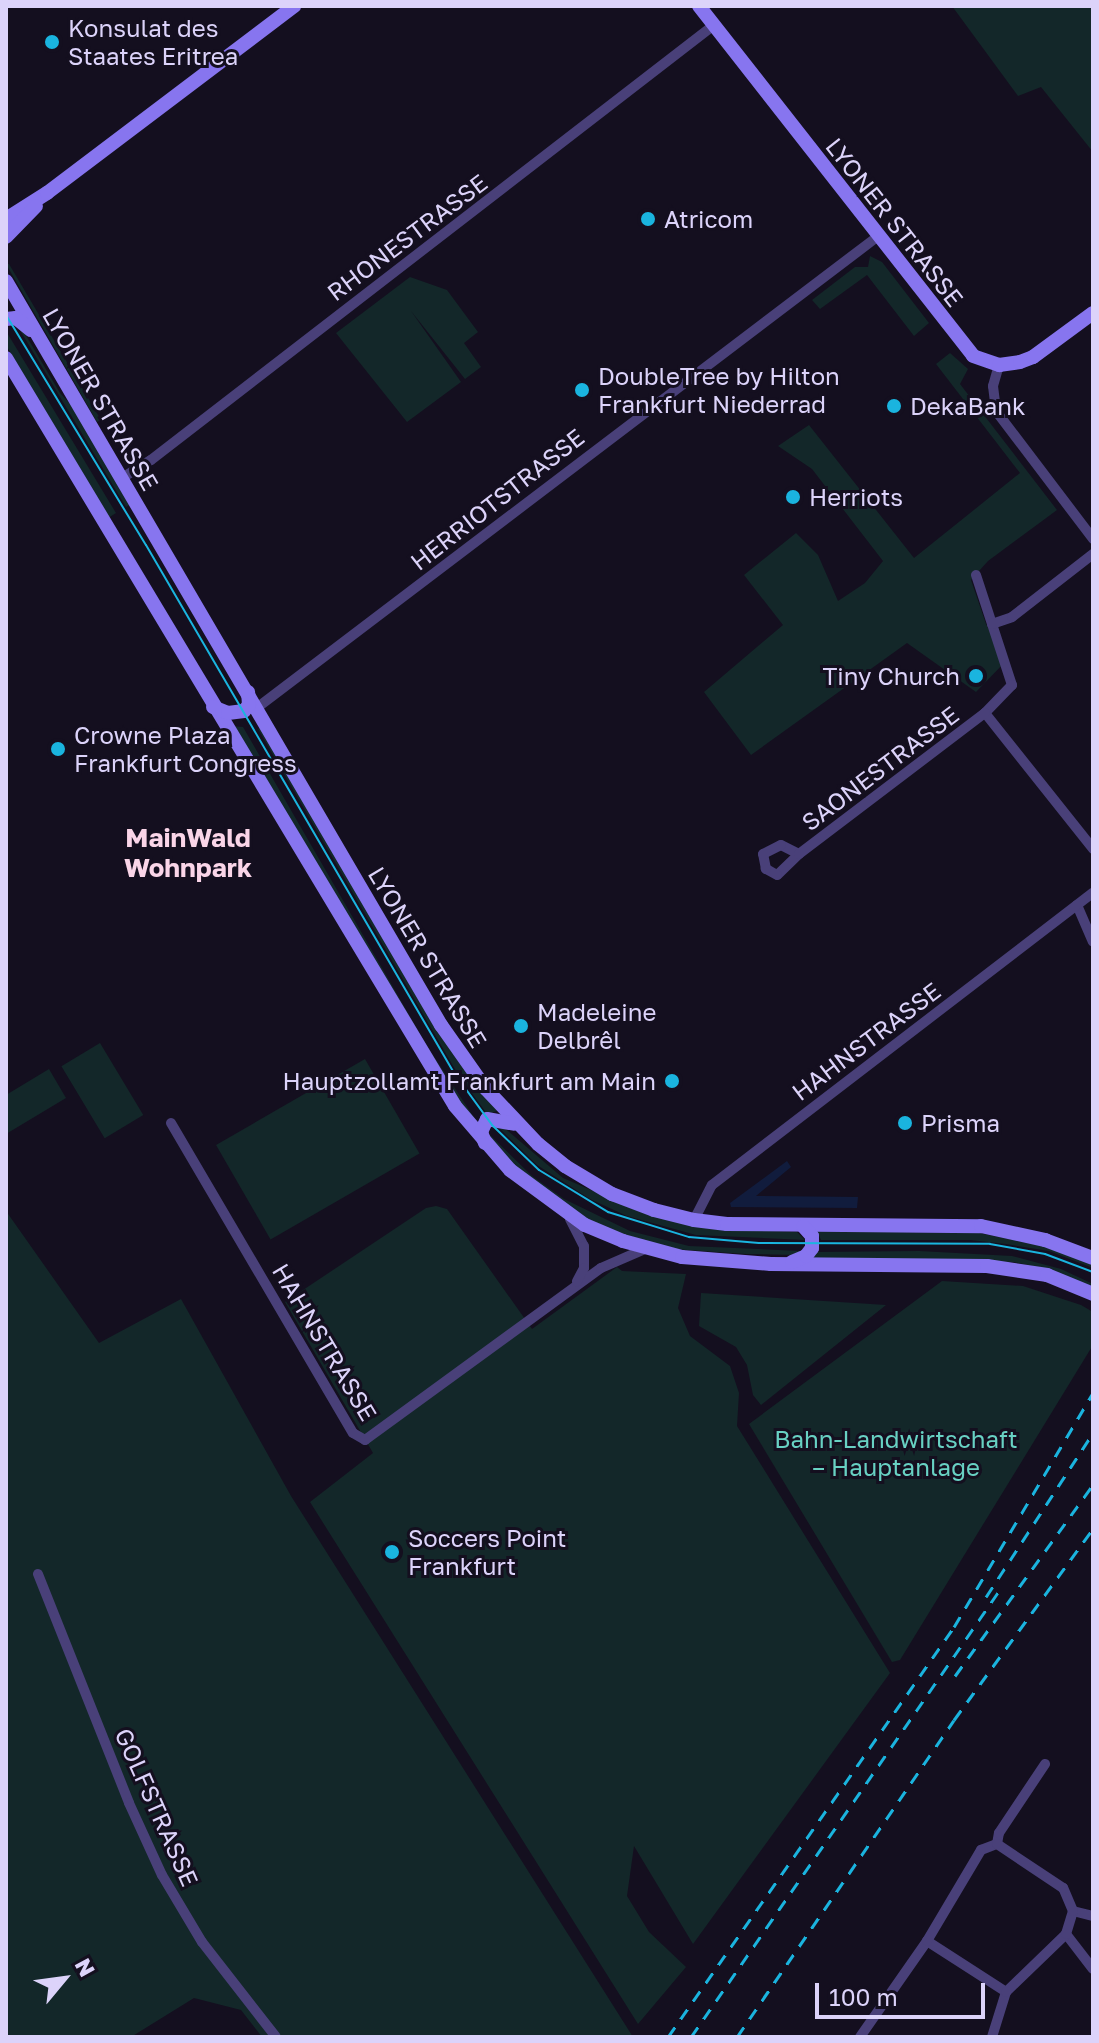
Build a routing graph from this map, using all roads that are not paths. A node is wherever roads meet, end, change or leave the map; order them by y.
1 (294, 6) edge
2 (699, 6) edge
3 (714, 25) junction
4 (47, 193) junction
5 (6, 219) edge
6 (6, 237) edge
7 (877, 237) junction
8 (6, 281) edge
9 (1093, 313) edge
10 (6, 319) edge
11 (42, 342) junction
12 (6, 358) edge
13 (999, 365) junction
14 (122, 478) junction
15 (1093, 539) edge
16 (1093, 554) edge
17 (976, 575) dead end
18 (992, 624) junction
19 (248, 692) junction
20 (213, 707) junction
21 (258, 707) junction
22 (985, 713) junction
23 (1093, 849) edge
24 (799, 854) dead end
25 (1093, 893) edge
26 (1077, 905) junction
27 (1093, 942) edge
28 (171, 1123) dead end
29 (521, 1128) junction
30 (490, 1151) junction
31 (567, 1214) junction
32 (694, 1220) junction
33 (803, 1226) junction
34 (647, 1248) junction
35 (1093, 1258) edge
36 (788, 1264) junction
37 (572, 1288) junction
38 (1093, 1294) edge
39 (38, 1574) dead end
40 (1045, 1764) dead end
41 (997, 1844) junction
42 (1073, 1911) junction
43 (1093, 1916) edge
44 (1066, 1934) junction
45 (927, 1941) junction
46 (1093, 1969) edge
47 (1006, 1992) junction
48 (276, 2037) edge
49 (860, 2037) edge
50 (992, 2037) edge

1 - 4 main road
2 - 3 main road, LYONER STRASSE
3 - 7 main road, LYONER STRASSE
3 - 14 street, RHONESTRASSE
4 - 5 main road
4 - 6 main road
7 - 13 main road, LYONER STRASSE
7 - 21 street, HERRIOTSTRASSE
8 - 11 main road, LYONER STRASSE
9 - 13 main road
10 - 11 main road
11 - 14 main road, LYONER STRASSE
12 - 20 main road
13 - 15 street
14 - 19 main road, LYONER STRASSE
16 - 18 street
17 - 18 street, SAONESTRASSE
18 - 22 street, SAONESTRASSE
19 - 20 main road
19 - 21 main road, LYONER STRASSE
20 - 30 main road
21 - 29 main road, LYONER STRASSE
22 - 23 street, SAONESTRASSE
22 - 24 street, SAONESTRASSE
25 - 26 street, HAHNSTRASSE
26 - 27 street
26 - 32 street, HAHNSTRASSE
28 - 37 street, HAHNSTRASSE
29 - 30 main road
29 - 32 main road, LYONER STRASSE
30 - 31 main road
31 - 34 main road
31 - 37 street
32 - 33 main road, LYONER STRASSE
33 - 35 main road, LYONER STRASSE
33 - 36 main road
34 - 36 main road
34 - 37 street, HAHNSTRASSE
36 - 38 main road
39 - 48 street, GOLFSTRASSE
40 - 41 street
41 - 42 street
41 - 45 street
42 - 43 street
42 - 44 street
44 - 46 street
44 - 47 street
45 - 47 street
45 - 49 street
47 - 50 street

